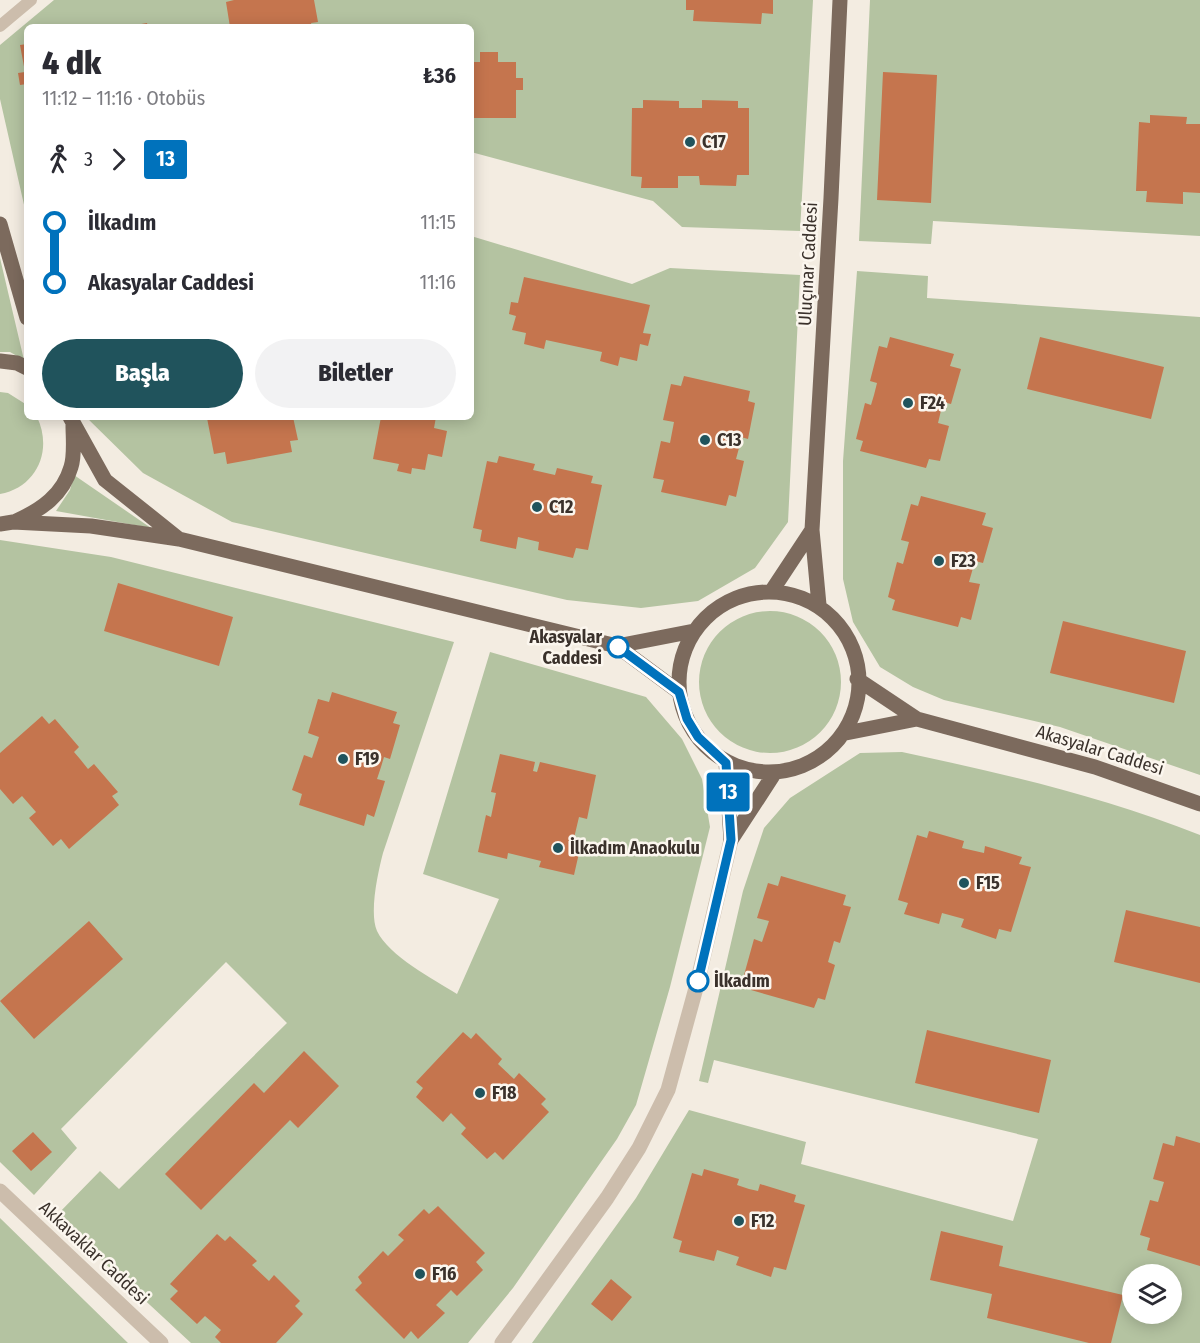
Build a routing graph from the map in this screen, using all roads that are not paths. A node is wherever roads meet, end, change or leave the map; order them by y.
1 (31, 0) edge
2 (840, 0) edge
3 (0, 26) edge
4 (0, 224) edge
5 (24, 308) edge
6 (0, 362) edge
7 (24, 366) edge
8 (72, 421) edge
9 (7, 523) edge
10 (812, 531) junction
11 (179, 539) junction
12 (773, 589) junction
13 (819, 605) junction
14 (694, 632) junction
15 (617, 646) junction
16 (857, 679) junction
17 (679, 692) junction
18 (917, 719) junction
19 (846, 733) junction
20 (726, 763) junction
21 (774, 774) junction
22 (1200, 804) edge
23 (731, 840) junction
24 (0, 1191) edge
25 (161, 1343) edge
26 (502, 1343) edge

1 - 3 lane
2 - 10 main road, Uluçınar Caddesi
4 - 5 main road
6 - 7 main road
8 - 9 main road
8 - 11 main road
9 - 11 main road
10 - 12 main road
10 - 13 main road, Uluçınar Caddesi
11 - 15 main road
12 - 13 main road
12 - 14 main road
13 - 16 main road
14 - 15 main road
14 - 17 main road
15 - 17 main road
16 - 18 main road
16 - 19 main road
17 - 20 main road
18 - 19 main road
18 - 22 main road, Akasyalar Caddesi
19 - 21 main road
20 - 21 main road
20 - 23 main road
21 - 23 main road
23 - 26 street
24 - 25 street, Akkavaklar Caddesi

